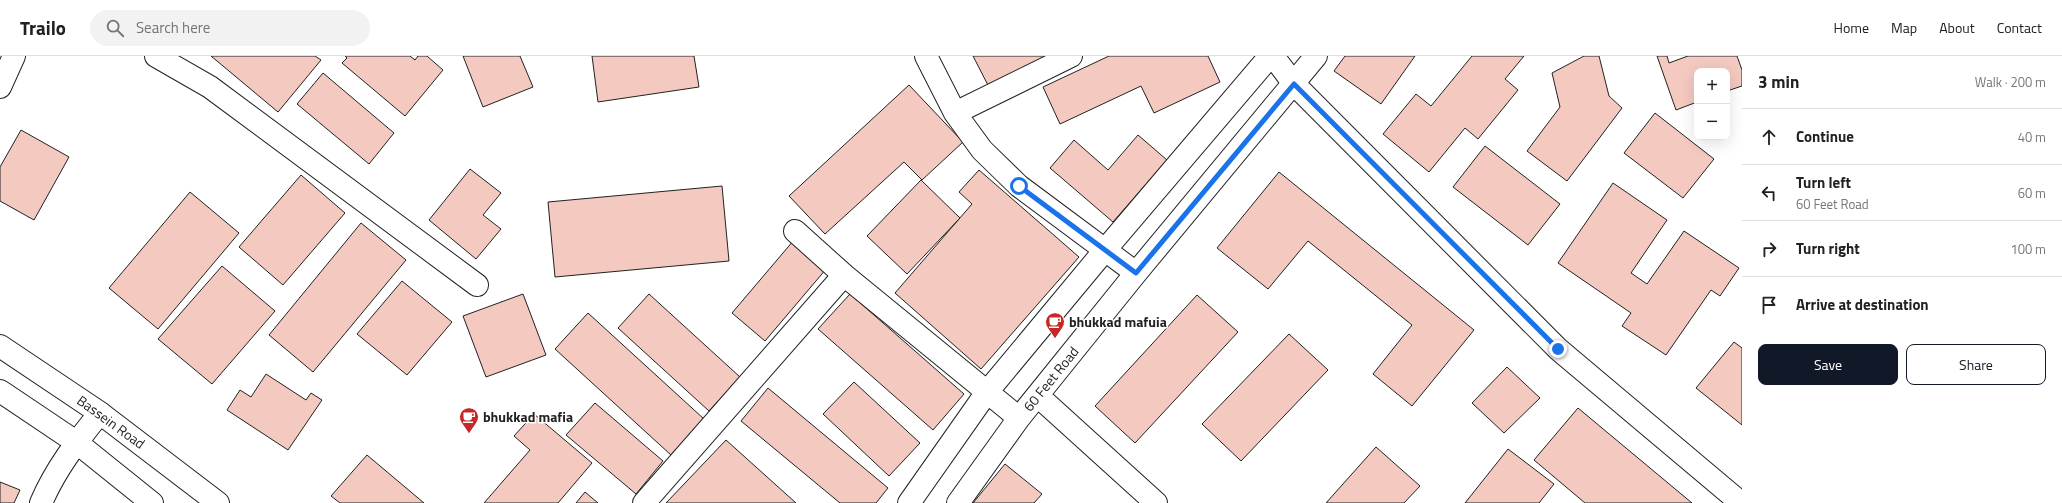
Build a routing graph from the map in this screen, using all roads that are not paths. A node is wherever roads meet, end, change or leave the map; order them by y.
1 (14, 56) edge
2 (158, 56) edge
3 (926, 56) edge
4 (1071, 56) edge
5 (1270, 56) edge
6 (1274, 56) edge
7 (1316, 56) edge
8 (1294, 84) junction
9 (0, 87) edge
10 (955, 112) junction
11 (795, 231) dead end
12 (1105, 250) junction
13 (1136, 273) junction
14 (844, 275) junction
15 (477, 284) dead end
16 (0, 346) edge
17 (0, 391) edge
18 (987, 392) junction
19 (1038, 396) junction
20 (100, 413) junction
21 (1019, 418) junction
22 (76, 442) junction
23 (41, 503) edge
24 (152, 503) edge
25 (218, 503) edge
26 (644, 503) edge
27 (909, 503) edge
28 (958, 503) edge
29 (1156, 503) edge
30 (1741, 503) edge

1 - 9 street
2 - 15 street
3 - 10 street
4 - 10 street
5 - 12 street
6 - 8 street
7 - 8 street, 60 Feet Road
8 - 13 street, 60 Feet Road
8 - 30 street
10 - 12 street
11 - 14 street
12 - 13 street
12 - 18 street
13 - 19 street, 60 Feet Road
14 - 18 street
14 - 26 street
16 - 20 street, Bassein Road
17 - 22 street
18 - 21 street
18 - 27 street
19 - 21 street, 60 Feet Road
19 - 29 street
20 - 22 street
20 - 25 street, Bassein Road
21 - 28 street, 60 Feet Road
22 - 23 street
22 - 24 street

